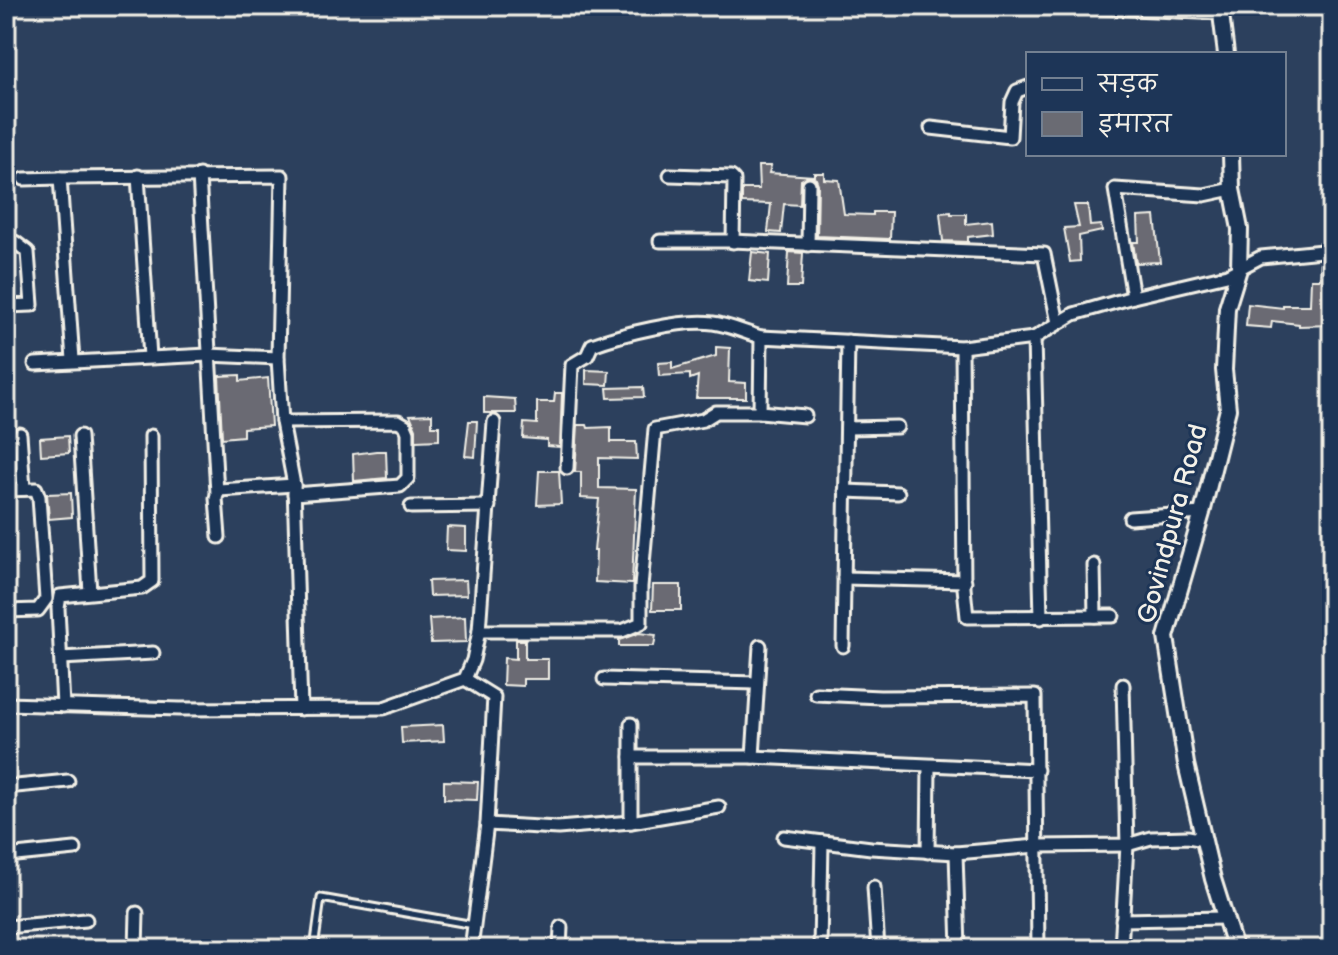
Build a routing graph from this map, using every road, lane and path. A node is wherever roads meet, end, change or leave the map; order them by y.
1 (1066, 6) edge
2 (1221, 10) edge
3 (1226, 52) edge
4 (1026, 88) edge
5 (931, 128) dead end
6 (1231, 156) edge
7 (199, 175) junction
8 (670, 175) dead end
9 (138, 176) junction
10 (60, 178) junction
11 (24, 179) dead end
12 (809, 184) dead end
13 (1232, 189) junction
14 (660, 241) dead end
15 (6, 242) edge
16 (733, 242) junction
17 (808, 245) junction
18 (1332, 250) edge
19 (1239, 269) junction
20 (1133, 297) junction
21 (6, 306) edge
22 (1058, 323) junction
23 (761, 337) junction
24 (1034, 338) junction
25 (848, 341) junction
26 (962, 347) junction
27 (208, 355) junction
28 (150, 357) junction
29 (278, 358) junction
30 (73, 360) junction
31 (35, 364) dead end
32 (760, 412) junction
33 (805, 416) dead end
34 (282, 422) junction
35 (494, 422) dead end
36 (897, 427) dead end
37 (847, 428) junction
38 (20, 434) dead end
39 (80, 436) dead end
40 (151, 436) dead end
41 (567, 468) dead end
42 (24, 489) junction
43 (294, 489) junction
44 (6, 490) edge
45 (845, 491) junction
46 (217, 493) junction
47 (898, 493) dead end
48 (489, 506) junction
49 (411, 507) dead end
50 (1202, 513) junction
51 (1130, 518) dead end
52 (219, 537) dead end
53 (1094, 565) dead end
54 (844, 578) junction
55 (965, 581) junction
56 (90, 592) junction
57 (6, 611) edge
58 (1095, 616) junction
59 (1113, 616) dead end
60 (1041, 618) junction
61 (479, 631) junction
62 (760, 646) dead end
63 (843, 646) dead end
64 (153, 653) dead end
65 (61, 658) junction
66 (465, 679) junction
67 (604, 679) dead end
68 (757, 683) junction
69 (1123, 685) dead end
70 (816, 694) dead end
71 (6, 704) edge
72 (63, 706) junction
73 (301, 709) junction
74 (631, 724) dead end
75 (631, 757) junction
76 (753, 757) junction
77 (929, 767) junction
78 (1037, 770) junction
79 (68, 781) dead end
80 (6, 787) edge
81 (719, 807) dead end
82 (631, 822) junction
83 (487, 824) junction
84 (784, 837) dead end
85 (1204, 840) junction
86 (822, 842) junction
87 (1127, 845) junction
88 (1037, 846) junction
89 (75, 849) dead end
90 (928, 852) junction
91 (956, 853) junction
92 (6, 856) edge
93 (874, 887) dead end
94 (137, 913) dead end
95 (1224, 918) junction
96 (86, 920) dead end
97 (1122, 920) junction
98 (474, 925) junction
99 (6, 927) edge
100 (561, 927) dead end
101 (136, 949) edge
102 (314, 949) edge
103 (471, 949) edge
104 (560, 949) edge
105 (820, 949) edge
106 (878, 949) edge
107 (959, 949) edge
108 (1038, 949) edge
109 (1121, 949) edge
110 (1235, 949) edge

1 - 2 street
2 - 3 street
4 - 5 street
6 - 13 street, Govindpura Road
7 - 9 street
7 - 27 street
7 - 29 street
8 - 16 street
9 - 10 street
9 - 28 street
10 - 11 street
10 - 30 street
12 - 17 street
13 - 19 street, Govindpura Road
13 - 20 street
14 - 16 street
15 - 21 street
16 - 17 street
17 - 22 street
18 - 19 street
19 - 20 street
19 - 50 street, Govindpura Road
20 - 22 street
22 - 24 street
23 - 25 street
23 - 32 street
23 - 41 street
24 - 26 street
24 - 60 street
25 - 26 street
25 - 37 street
26 - 55 street
27 - 28 street
27 - 29 street
27 - 46 street
28 - 30 street
29 - 34 street
30 - 31 street
32 - 33 street
32 - 61 street
34 - 43 street
34 - 43 street
35 - 48 street
36 - 37 street
37 - 45 street
38 - 42 street
39 - 56 street
40 - 56 street
42 - 44 street
42 - 57 street
43 - 46 street
43 - 73 street
45 - 47 street
45 - 54 street
46 - 52 street
48 - 49 street
48 - 61 street
50 - 51 street
50 - 85 street, Govindpura Road
53 - 58 street
54 - 55 street
54 - 63 street
55 - 60 street
56 - 65 street
58 - 59 street
58 - 60 street
61 - 66 street
62 - 68 street
64 - 65 street
65 - 72 street
66 - 73 street
66 - 83 street
67 - 68 street
68 - 76 street
69 - 87 street
70 - 78 street
71 - 72 street
72 - 73 street
74 - 75 street
75 - 76 street
75 - 82 street
76 - 77 street
77 - 78 street
77 - 90 street
78 - 88 street
79 - 80 street
81 - 82 street
82 - 83 street
83 - 98 street
84 - 86 street
85 - 87 street
85 - 95 street, Govindpura Road
86 - 90 street
86 - 105 street
87 - 88 street
87 - 97 street
88 - 91 street
88 - 108 street
89 - 92 street
90 - 91 street
91 - 107 street
93 - 106 street
94 - 101 street
95 - 97 street
95 - 110 street, Govindpura Road
96 - 99 street
97 - 109 street
98 - 102 lane
98 - 103 street
100 - 104 street

